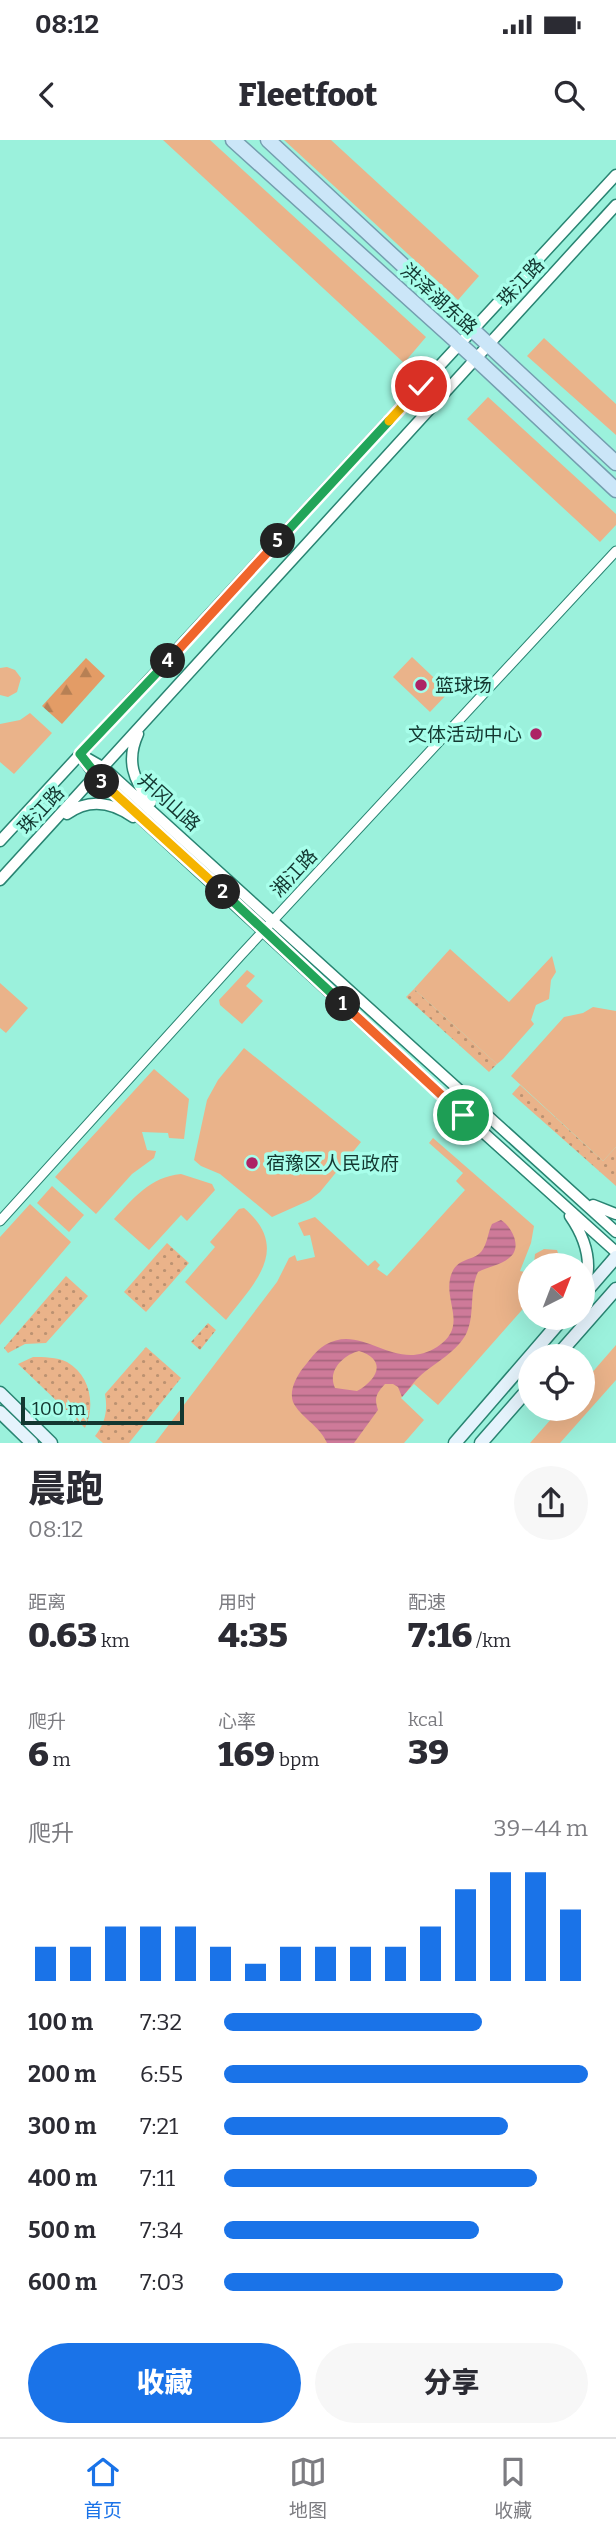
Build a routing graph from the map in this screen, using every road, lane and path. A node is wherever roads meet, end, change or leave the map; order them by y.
1 (233, 140) edge
2 (268, 140) edge
3 (616, 174) edge
4 (616, 205) edge
5 (474, 329) junction
6 (488, 343) junction
7 (460, 344) junction
8 (475, 358) junction
9 (616, 463) edge
10 (616, 490) edge
11 (616, 551) edge
12 (142, 726) junction
13 (80, 754) junction
14 (104, 768) junction
15 (96, 777) junction
16 (48, 828) junction
17 (0, 841) edge
18 (185, 841) junction
19 (177, 850) junction
20 (0, 880) edge
21 (274, 920) junction
22 (265, 930) junction
23 (567, 1188) junction
24 (558, 1200) junction
25 (616, 1214) edge
26 (0, 1221) edge
27 (616, 1232) edge
28 (588, 1253) edge
29 (616, 1254) edge
30 (595, 1279) edge
31 (616, 1289) edge
32 (616, 1301) edge
33 (595, 1314) edge
34 (595, 1315) edge
35 (553, 1330) edge
36 (580, 1330) edge
37 (568, 1344) edge
38 (0, 1394) edge
39 (518, 1401) edge
40 (0, 1412) edge
41 (32, 1443) edge
42 (51, 1443) edge
43 (455, 1443) edge
44 (481, 1443) edge

1 - 7 main road, 洪泽湖东路
2 - 5 main road, 洪泽湖东路
3 - 5 street, 珠江路
4 - 6 street, 珠江路
5 - 6 main road, 洪泽湖东路
5 - 7 street, 珠江路
6 - 8 street, 珠江路
6 - 9 main road, 洪泽湖东路
7 - 8 main road, 洪泽湖东路
7 - 13 street, 珠江路
8 - 10 main road, 洪泽湖东路
8 - 12 street, 珠江路
11 - 21 street, 湘江路
12 - 14 street, 珠江路
12 - 18 street
13 - 14 street, 井冈山路
13 - 15 street, 井冈山路
13 - 17 street, 珠江路
14 - 15 street, 珠江路
14 - 18 street, 井冈山路
15 - 16 street, 珠江路
15 - 19 street, 井冈山路
16 - 19 street
16 - 20 street, 珠江路
18 - 21 street, 井冈山路
19 - 22 street, 井冈山路
21 - 22 street, 湘江路
21 - 23 street, 井冈山路
22 - 24 street, 井冈山路
22 - 26 street, 湘江路
23 - 25 street
23 - 27 street, 井冈山路
24 - 28 street
24 - 29 street, 井冈山路
29 - 30 main road
31 - 33 main road
32 - 34 street
35 - 43 main road
36 - 37 main road
38 - 42 main road
39 - 44 main road
40 - 41 main road

